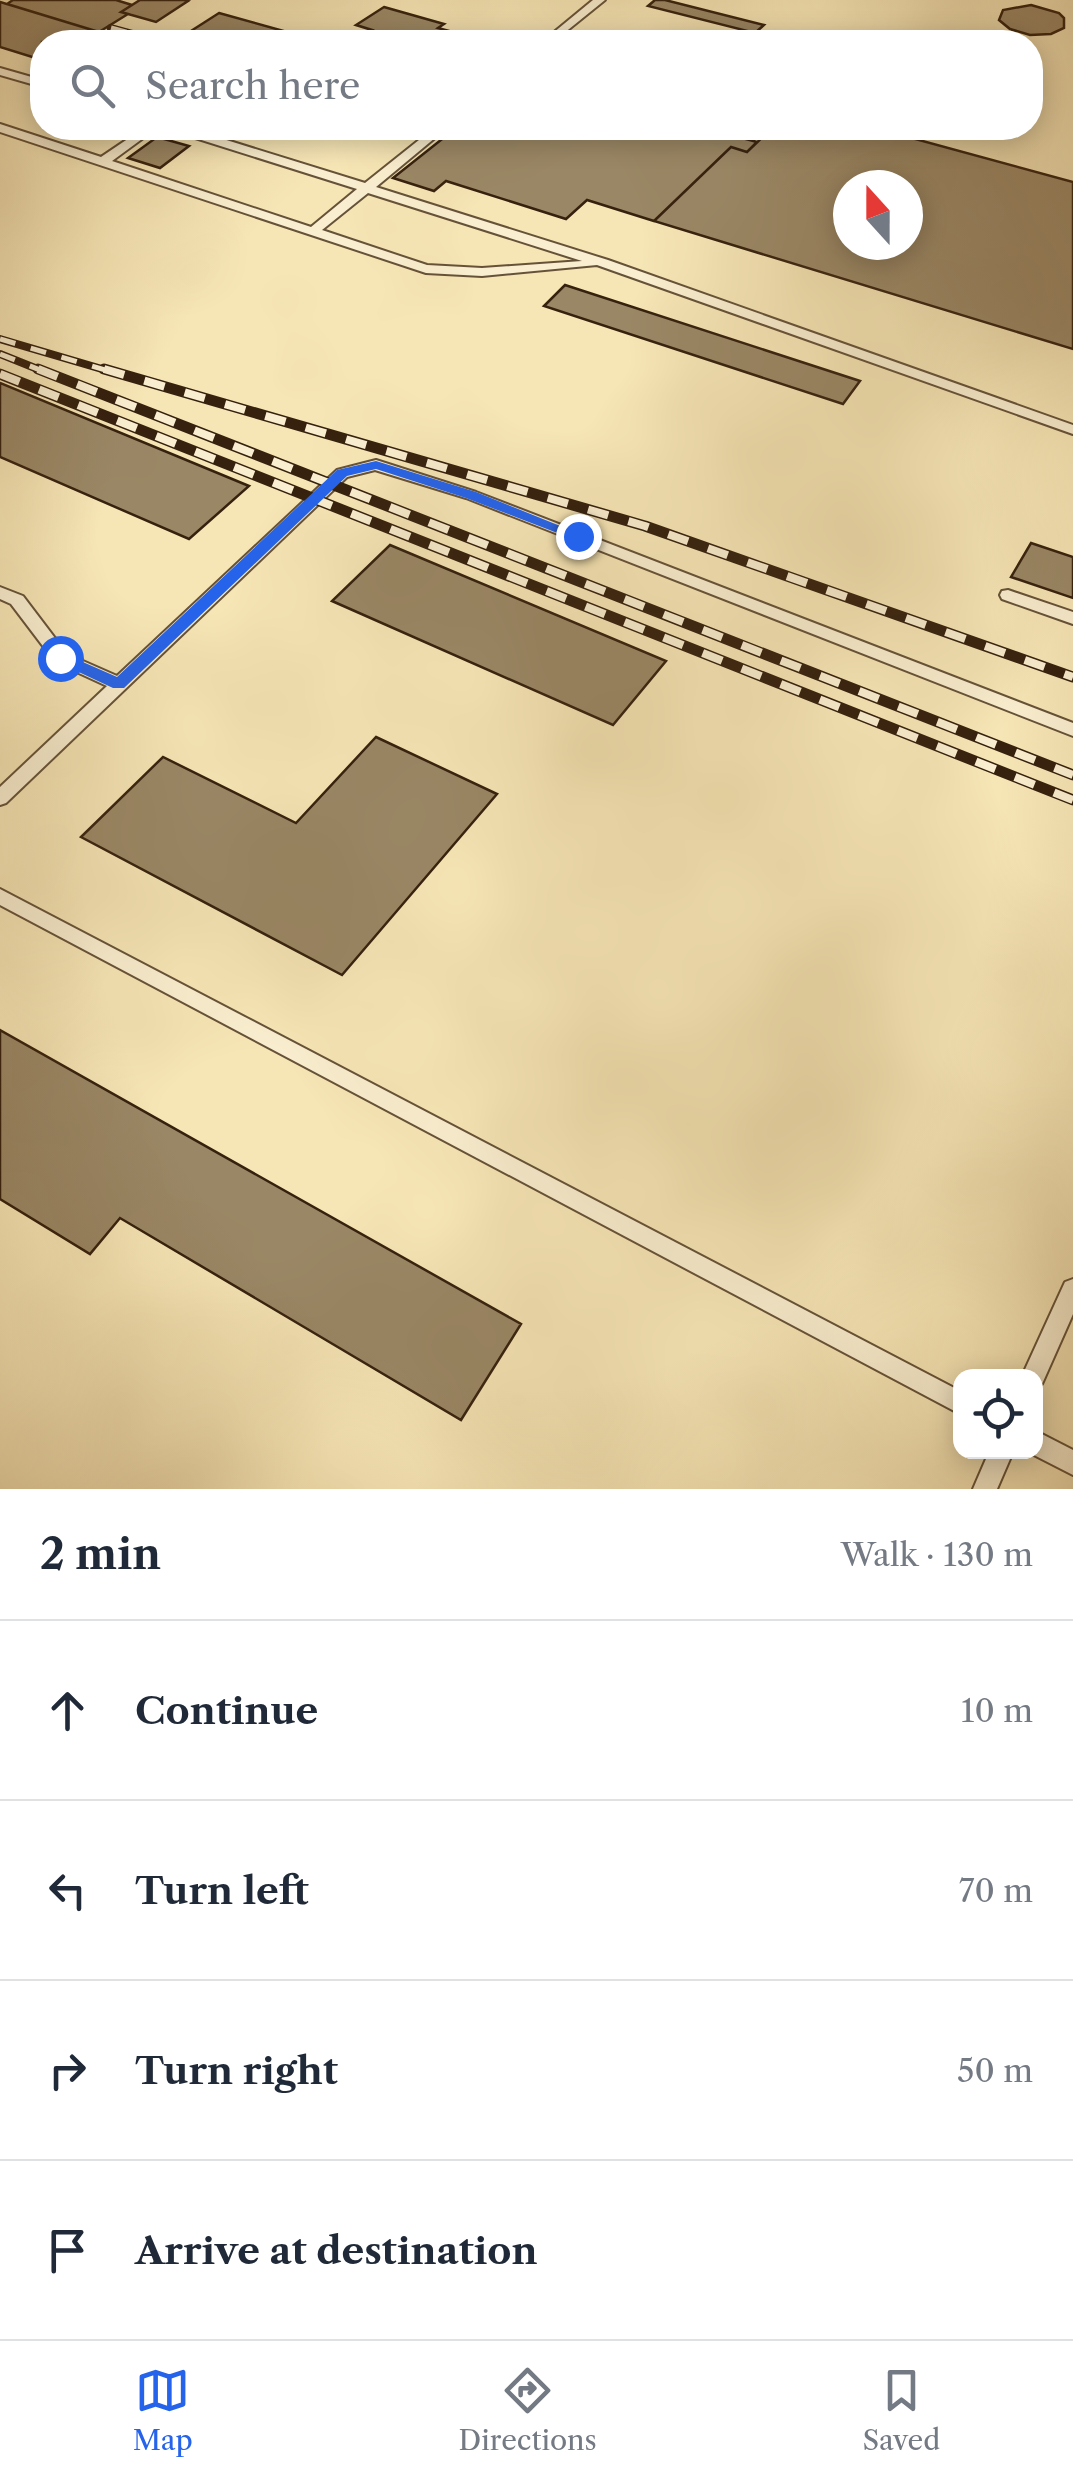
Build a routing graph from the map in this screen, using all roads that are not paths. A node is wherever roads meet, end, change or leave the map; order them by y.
1 (600, 0) edge
2 (562, 30) edge
3 (0, 71) edge
4 (30, 80) edge
5 (0, 128) edge
6 (30, 138) edge
7 (34, 140) edge
8 (134, 140) edge
9 (215, 140) edge
10 (426, 140) edge
11 (100, 163) junction
12 (366, 188) junction
13 (312, 232) junction
14 (603, 263) junction
15 (1073, 430) edge
16 (0, 592) edge
17 (1008, 595) dead end
18 (1073, 618) edge
19 (119, 684) junction
20 (1073, 730) edge
21 (0, 798) edge
22 (0, 896) edge
23 (1073, 1288) edge
24 (1037, 1369) edge
25 (953, 1399) edge
26 (1043, 1447) edge
27 (998, 1459) edge
28 (1073, 1462) edge
29 (985, 1489) edge

1 - 2 lane
3 - 4 lane
5 - 6 lane
7 - 11 lane
8 - 11 lane
9 - 12 lane
10 - 12 lane
11 - 13 lane
12 - 13 lane
12 - 14 lane
13 - 14 lane
14 - 15 lane
16 - 19 lane
17 - 18 lane
19 - 20 lane
19 - 21 lane
22 - 25 lane
23 - 24 lane
26 - 28 lane
27 - 29 lane

